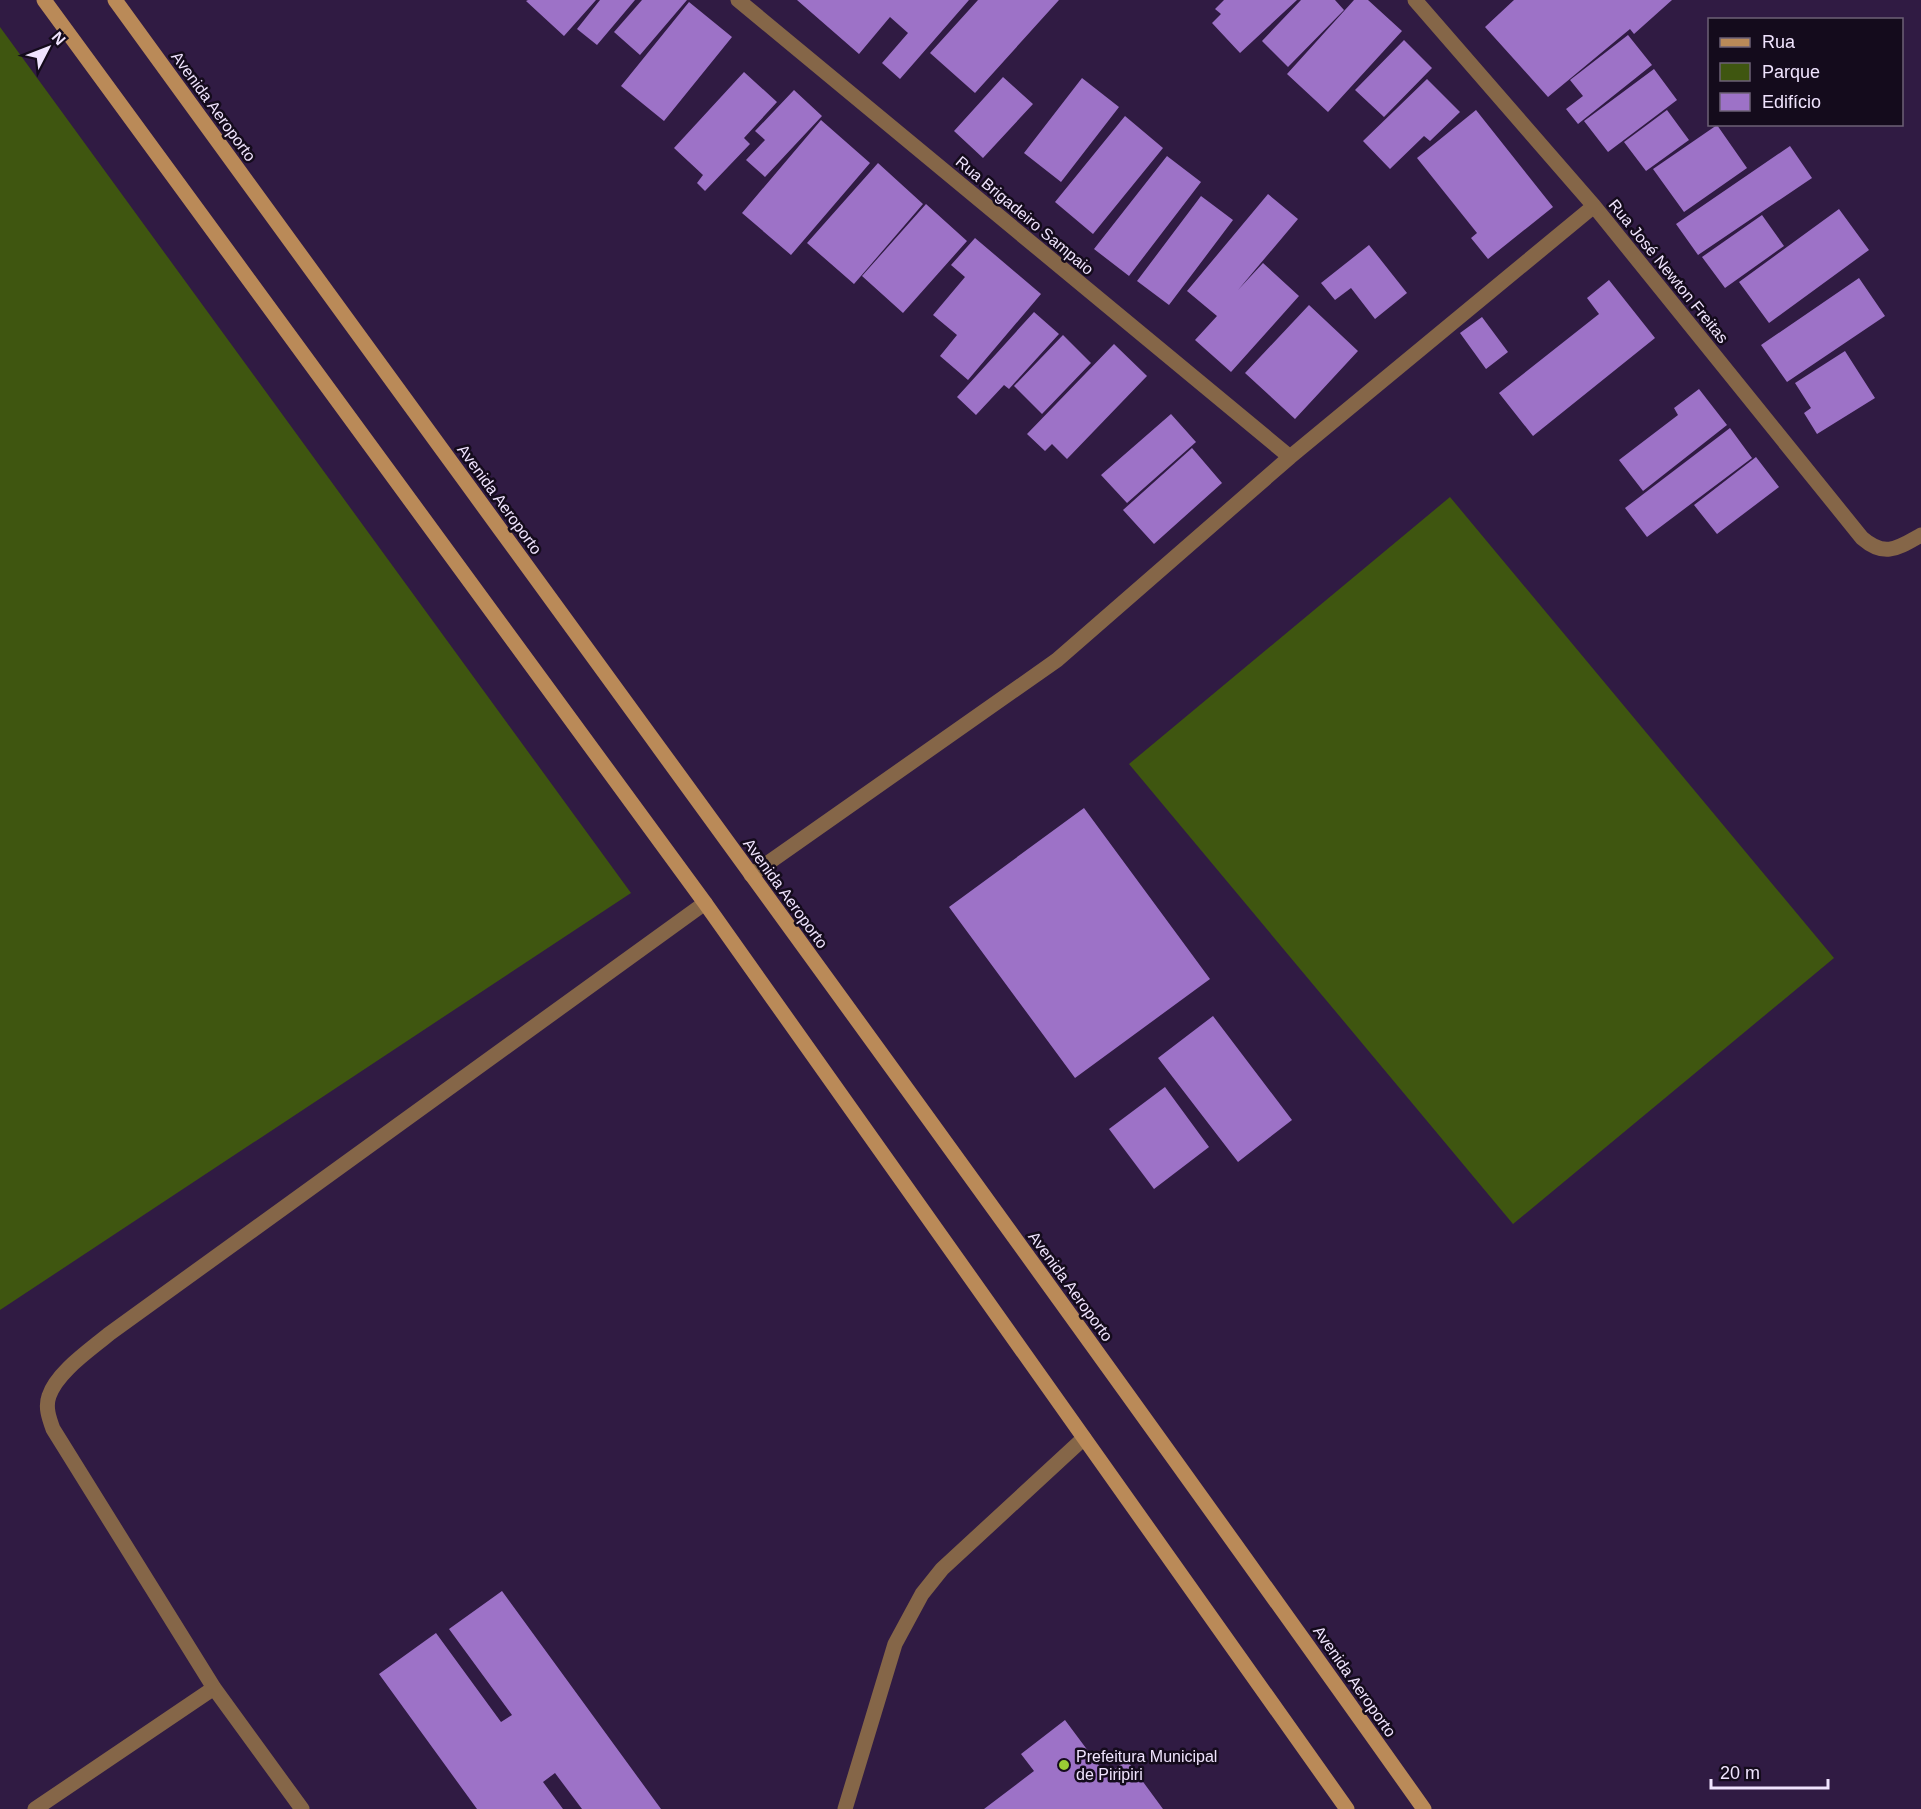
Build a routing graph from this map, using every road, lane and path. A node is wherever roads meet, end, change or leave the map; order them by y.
1 (44, 0) edge
2 (115, 0) edge
3 (738, 0) edge
4 (1415, 0) edge
5 (1594, 207) junction
6 (1290, 457) junction
7 (1921, 535) edge
8 (751, 875) junction
9 (705, 903) junction
10 (1084, 1438) junction
11 (214, 1688) junction
12 (35, 1809) edge
13 (302, 1809) edge
14 (844, 1809) edge
15 (1347, 1809) edge
16 (1424, 1809) edge

1 - 9 street
2 - 8 street, Avenida Aeroporto
3 - 6 street, Rua Brigadeiro Sampaio
4 - 5 street, Rua José Newton Freitas
5 - 6 street
5 - 7 street, Rua José Newton Freitas
6 - 8 street
8 - 16 street, Avenida Aeroporto
9 - 10 street
9 - 11 street
10 - 14 street
10 - 15 street
11 - 12 street
11 - 13 street

